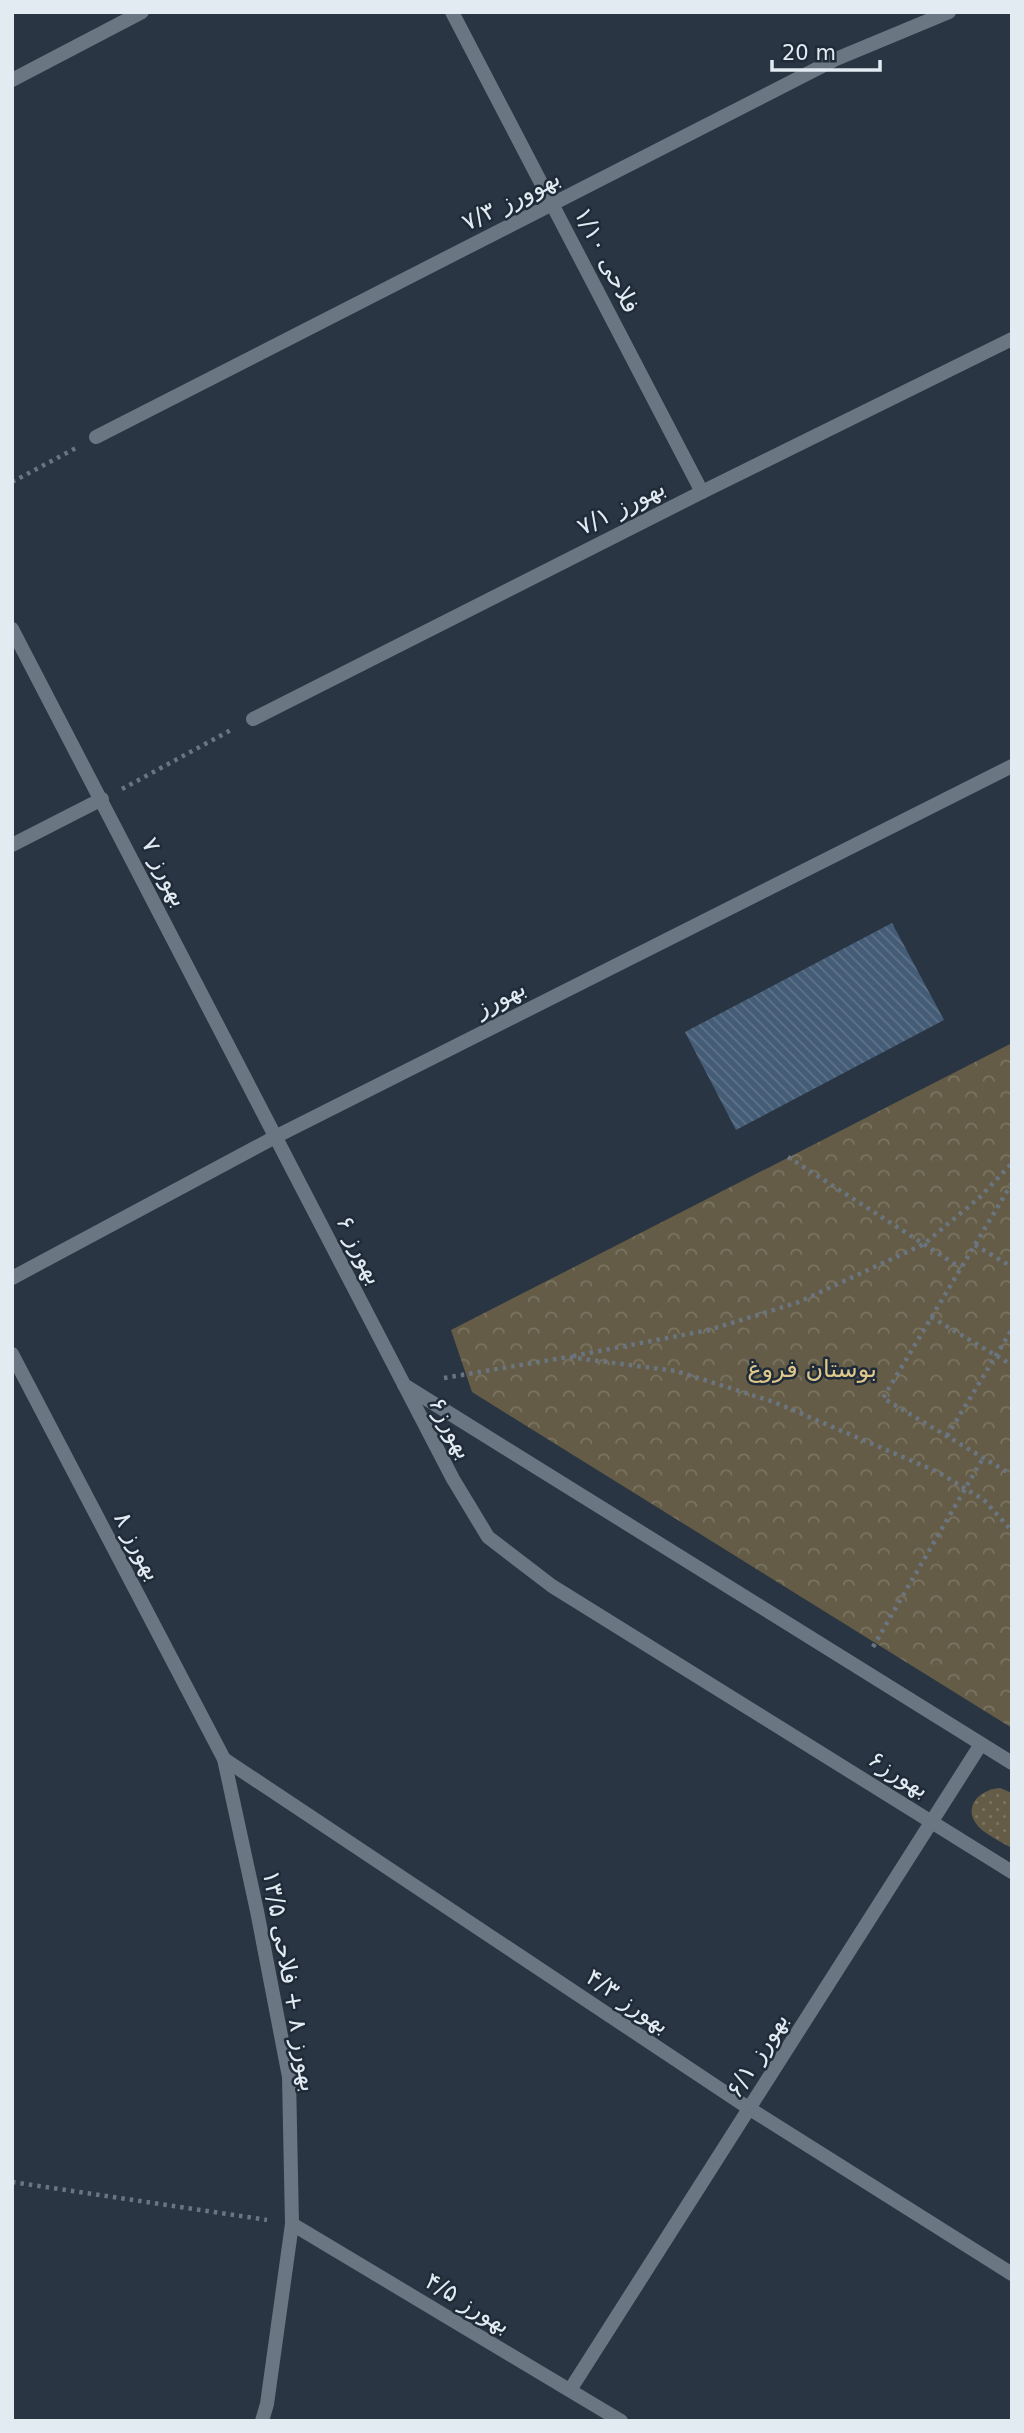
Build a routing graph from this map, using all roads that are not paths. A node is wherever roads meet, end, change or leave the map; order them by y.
1 (142, 12) edge
2 (452, 12) edge
3 (949, 12) edge
4 (12, 80) edge
5 (553, 204) junction
6 (1012, 339) edge
7 (96, 437) road end
8 (702, 492) junction
9 (12, 629) edge
10 (253, 719) road end
11 (1012, 766) edge
12 (102, 799) junction
13 (12, 845) edge
14 (277, 1136) junction
15 (12, 1278) edge
16 (12, 1354) edge
17 (403, 1385) junction
18 (981, 1744) junction
19 (224, 1759) junction
20 (1012, 1763) edge
21 (932, 1822) junction
22 (1012, 1872) edge
23 (750, 2109) junction
24 (292, 2224) junction
25 (1012, 2274) edge
26 (570, 2390) junction
27 (262, 2421) edge
28 (621, 2421) edge

1 - 4 street
2 - 5 street, فلاحی ۱/۱۰
3 - 5 street, بهوورز ۷/۳
5 - 7 street, بهوورز ۷/۳
5 - 8 street, فلاحی ۱/۱۰
6 - 8 street, بهورز ۷/۱
8 - 10 street, بهورز ۷/۱
9 - 12 street, بهورز ۷
11 - 14 street, بهورز
12 - 13 street
12 - 14 street, بهورز ۷
14 - 15 street, بهورز
14 - 17 street, بهورز ۶
16 - 19 street, بهورز ۸
17 - 18 street, بهورز۶
17 - 21 street, بهورز۶
18 - 20 street, بهورز۶
18 - 21 street, بهورز ۶/۱
19 - 23 street, بهورز ۴/۳
19 - 24 street, بهورز ۸ + فلاحی ۱۳/۵
21 - 22 street, بهورز۶
21 - 23 street, بهورز ۶/۱
23 - 25 street, بهورز ۴/۳
23 - 26 street, بهورز ۶/۱
24 - 26 street, بهورز ۴/۵
24 - 27 street, بهورز ۸ + فلاحی ۱۳/۵
26 - 28 street, بهورز ۴/۵

